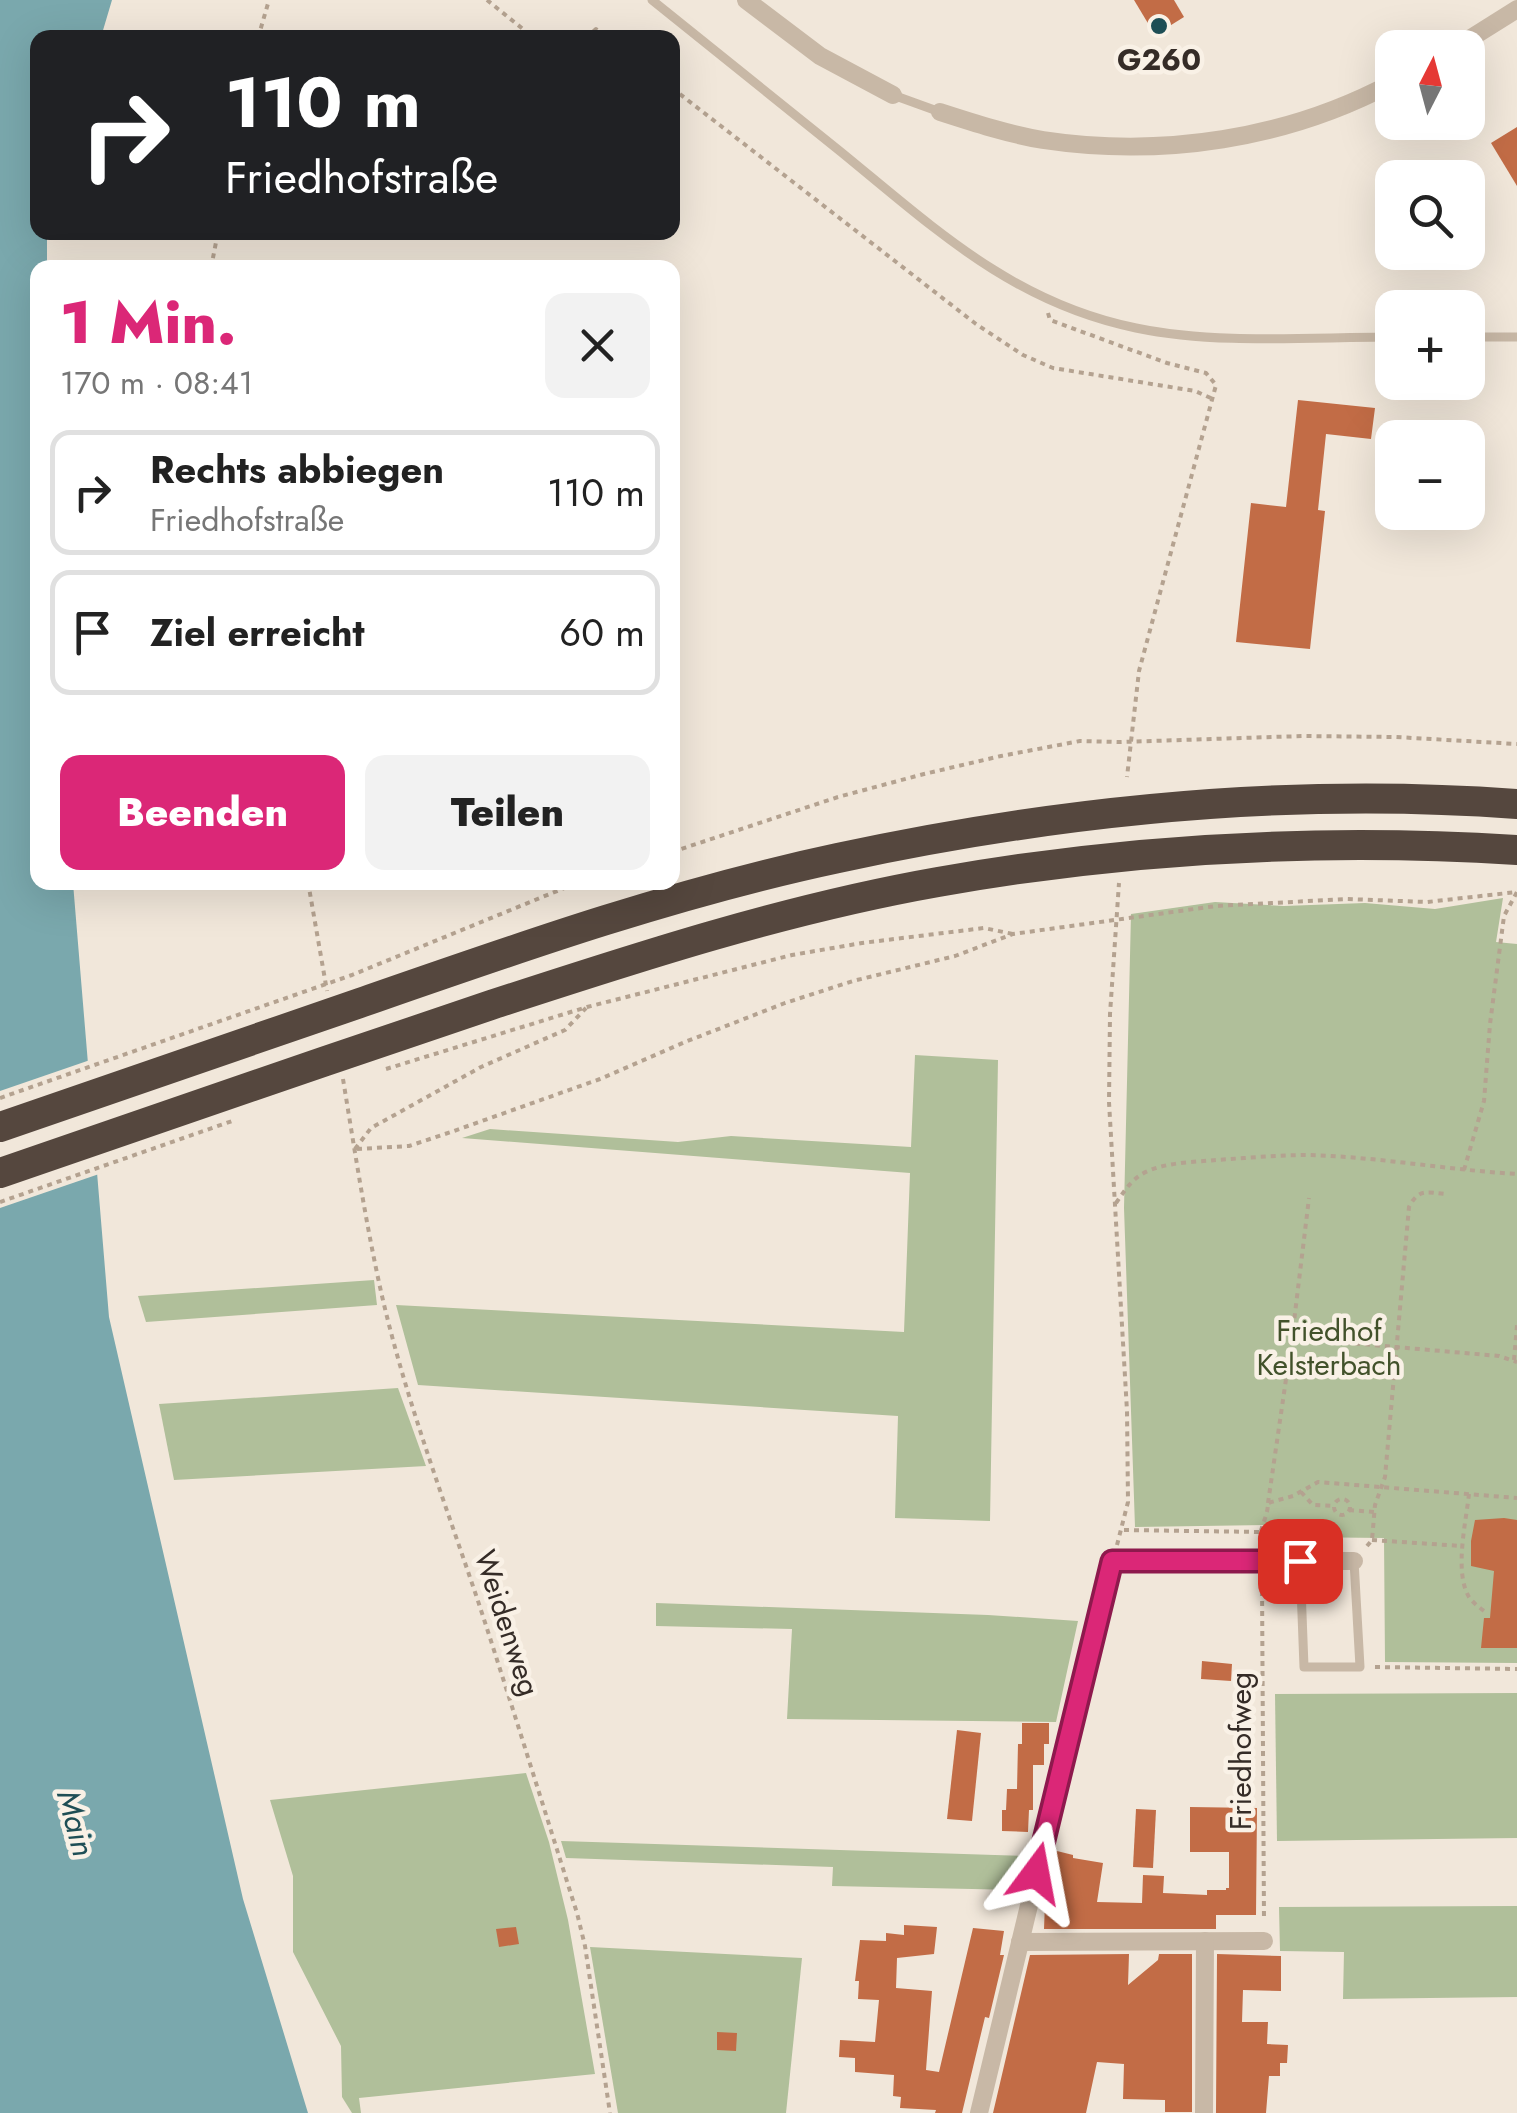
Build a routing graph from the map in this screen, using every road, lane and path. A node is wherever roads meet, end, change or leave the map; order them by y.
1 (269, 0) edge
2 (486, 0) edge
3 (652, 0) edge
4 (746, 0) edge
5 (1517, 9) edge
6 (260, 30) edge
7 (524, 30) edge
8 (1484, 30) edge
9 (1375, 90) edge
10 (680, 94) edge
11 (894, 95) joint
12 (940, 112) joint
13 (1045, 299) junction
14 (1375, 337) edge
15 (1485, 337) edge
16 (1517, 337) edge
17 (1213, 398) junction
18 (1132, 741) junction
19 (1517, 744) edge
20 (1126, 777) dead end
21 (1517, 804) edge
22 (680, 849) edge
23 (1517, 850) edge
24 (1119, 882) dead end
25 (562, 890) edge
26 (1517, 892) edge
27 (1116, 922) junction
28 (1013, 934) junction
29 (354, 989) junction
30 (587, 1006) junction
31 (388, 1068) dead end
32 (351, 1080) dead end
33 (332, 1087) dead end
34 (0, 1098) edge
35 (240, 1119) dead end
36 (0, 1127) edge
37 (355, 1149) junction
38 (1464, 1171) junction
39 (0, 1173) edge
40 (1517, 1174) edge
41 (1447, 1194) dead end
42 (1309, 1198) dead end
43 (0, 1202) edge
44 (1116, 1203) junction
45 (1517, 1325) edge
46 (1292, 1338) junction
47 (1395, 1347) junction
48 (1515, 1362) edge
49 (1380, 1487) junction
50 (1301, 1492) junction
51 (1470, 1494) junction
52 (1517, 1498) edge
53 (1268, 1503) junction
54 (1334, 1506) junction
55 (1349, 1510) junction
56 (1375, 1512) junction
57 (1122, 1530) junction
58 (1464, 1546) junction
59 (1112, 1561) junction
60 (1262, 1561) junction
61 (1300, 1561) junction
62 (1354, 1561) joint
63 (1486, 1612) dead end
64 (1360, 1666) junction
65 (1517, 1669) edge
66 (1205, 1941) junction
67 (1264, 1941) joint
68 (1020, 1942) junction
69 (610, 2113) edge
70 (979, 2113) edge
71 (1204, 2113) edge

1 - 6 path
2 - 7 path
3 - 13 lane
4 - 11 street
5 - 8 street
9 - 12 street
10 - 17 path
11 - 12 lane
13 - 14 lane
13 - 17 path
15 - 16 lane
17 - 18 path
18 - 19 path
18 - 20 path
18 - 22 path
21 - 29 highway
23 - 39 highway
24 - 27 path
25 - 29 path
26 - 27 path
26 - 38 path
27 - 28 path
27 - 44 path
28 - 30 path
28 - 37 path
29 - 34 path
29 - 36 highway
30 - 31 path
30 - 37 path
32 - 33 path
35 - 43 path
37 - 69 path, Weidenweg
38 - 40 path
38 - 44 path
41 - 47 path
42 - 46 path
44 - 57 path
45 - 48 path
46 - 47 path
46 - 53 path
47 - 48 path
47 - 49 path
49 - 50 path
49 - 51 path
49 - 56 path
50 - 53 path
50 - 54 path
51 - 52 path
51 - 58 path
53 - 57 path
54 - 55 path
54 - 55 path
55 - 56 path
56 - 58 path
57 - 59 path
58 - 63 path
59 - 60 street
59 - 68 street
60 - 61 street
60 - 67 path, Friedhofweg
61 - 62 street
61 - 64 lane
62 - 64 lane
64 - 65 path
66 - 67 street
66 - 68 street
66 - 71 street
68 - 70 street

